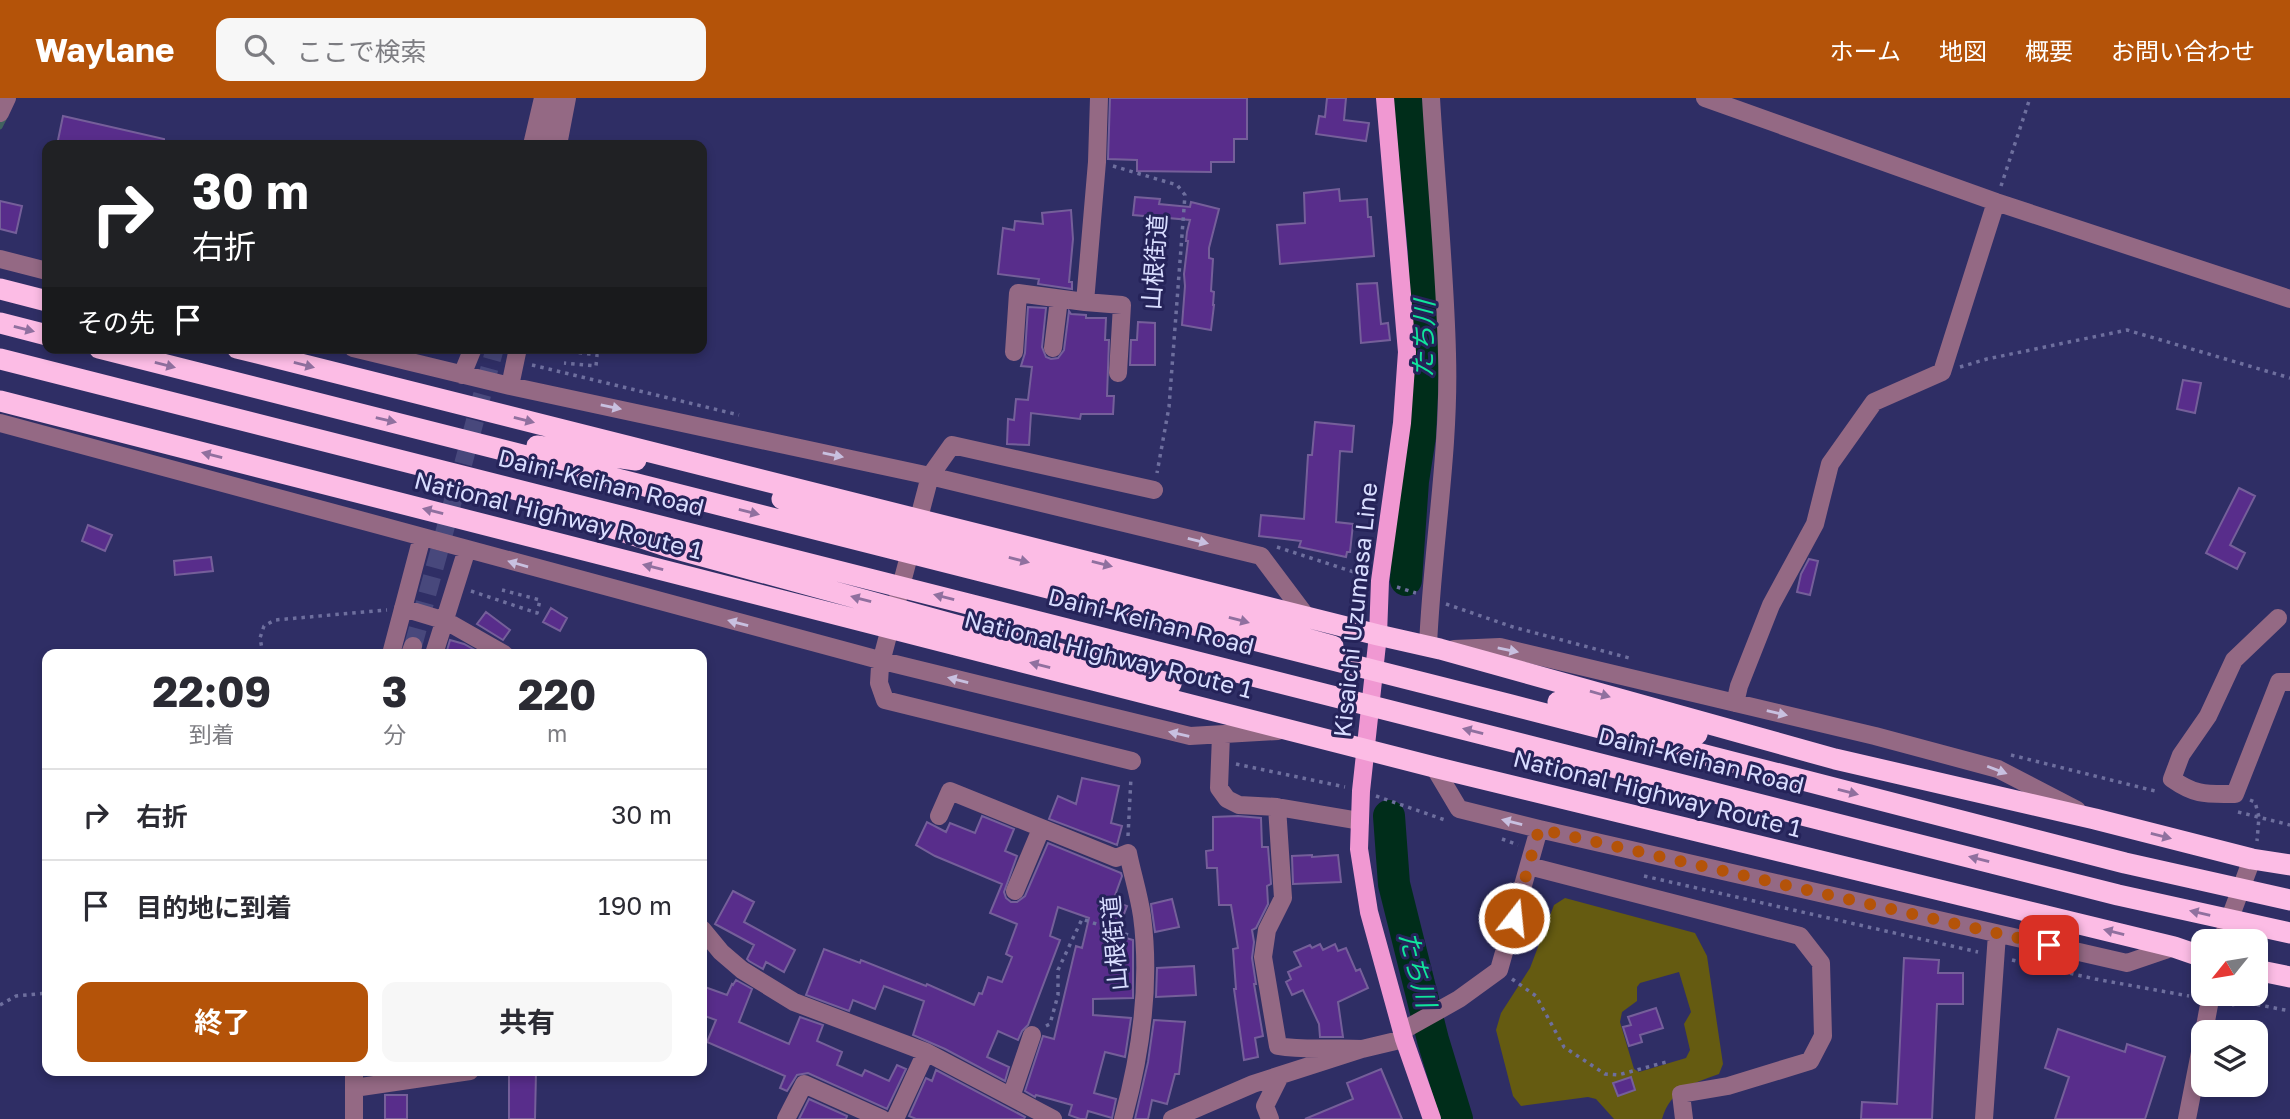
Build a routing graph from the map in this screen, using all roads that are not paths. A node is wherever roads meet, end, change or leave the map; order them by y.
1 (7, 98) edge
2 (543, 98) edge
3 (555, 98) edge
4 (567, 98) edge
5 (1099, 98) edge
6 (1385, 98) edge
7 (1431, 98) edge
8 (1706, 98) edge
9 (0, 113) edge
10 (533, 140) edge
11 (545, 140) edge
12 (559, 140) edge
13 (1996, 202) junction
14 (0, 259) edge
15 (42, 270) edge
16 (0, 289) edge
17 (1059, 299) junction
18 (2290, 299) edge
19 (42, 300) edge
20 (1085, 302) junction
21 (0, 323) edge
22 (42, 334) edge
23 (1053, 348) dead end
24 (1014, 352) dead end
25 (122, 354) edge
26 (261, 354) edge
27 (377, 354) edge
28 (470, 354) edge
29 (517, 354) edge
30 (0, 359) edge
31 (1118, 373) dead end
32 (462, 375) junction
33 (510, 386) junction
34 (0, 401) edge
35 (0, 424) edge
36 (427, 430) junction
37 (422, 465) junction
38 (930, 476) junction
39 (1154, 490) road end
40 (422, 537) junction
41 (467, 549) junction
42 (403, 608) junction
43 (1306, 616) junction
44 (2278, 618) dead end
45 (446, 621) junction
46 (1377, 635) junction
47 (1434, 648) junction
48 (392, 649) edge
49 (436, 649) edge
50 (495, 649) edge
51 (883, 661) junction
52 (2290, 682) edge
53 (1735, 702) junction
54 (1296, 730) junction
55 (1221, 734) junction
56 (1367, 749) junction
57 (1805, 751) junction
58 (1132, 761) road end
59 (1434, 767) junction
60 (1277, 807) junction
61 (939, 817) dead end
62 (2095, 819) junction
63 (1360, 821) junction
64 (1041, 829) junction
65 (1539, 829) junction
66 (2252, 859) junction
67 (2290, 865) edge
68 (1529, 866) junction
69 (1015, 891) dead end
70 (1968, 897) junction
71 (2290, 900) edge
72 (2226, 929) edge
73 (2290, 933) edge
74 (1997, 934) junction
75 (707, 935) edge
76 (2174, 947) junction
77 (2191, 953) edge
78 (2268, 972) edge
79 (2290, 977) edge
80 (1032, 1034) road end
81 (1403, 1035) junction
82 (1362, 1049) junction
83 (926, 1052) junction
84 (406, 1076) edge
85 (1280, 1076) junction
86 (354, 1080) edge
87 (1011, 1097) junction
88 (2191, 1097) edge
89 (354, 1119) edge
90 (786, 1119) edge
91 (882, 1119) edge
92 (895, 1119) edge
93 (1053, 1119) edge
94 (1123, 1119) edge
95 (1172, 1119) edge
96 (1270, 1119) edge
97 (1432, 1119) edge
98 (1685, 1119) edge
99 (1984, 1119) edge
100 (2187, 1119) edge

1 - 9 street
2 - 10 street
3 - 11 street
4 - 12 street
5 - 20 street
6 - 46 main road, Kisaichi Uzumasa Line
7 - 47 street
8 - 13 street
13 - 18 street
13 - 53 street
14 - 15 street
16 - 19 highway
17 - 20 street
17 - 23 street
17 - 24 street
20 - 31 street
21 -> 22 highway
25 -> 36 highway, Daini-Keihan Road
26 -> 43 highway
27 - 32 street
28 - 32 street
29 - 33 street
30 - 37 highway, Daini-Keihan Road
32 - 33 street
33 -> 38 street
54 -> 34 highway, National Highway Route 1
35 - 40 street
36 -> 57 highway
36 -> 71 highway, Daini-Keihan Road
70 -> 37 highway
73 -> 37 highway, Daini-Keihan Road
38 - 39 street
38 -> 43 street
38 - 51 street
40 - 41 street
40 - 42 street
41 - 45 street
51 -> 41 street
42 - 45 street
42 - 48 street
43 - 46 highway
44 - 52 street
45 - 49 street
45 - 50 street
46 - 47 highway
46 - 56 main road, Kisaichi Uzumasa Line
47 -> 53 street
47 -> 57 highway
55 -> 51 street
51 - 58 street
53 -> 62 street
54 - 55 street
54 - 56 highway, National Highway Route 1
55 - 60 street
56 - 59 highway, National Highway Route 1
56 - 63 main road, Kisaichi Uzumasa Line
57 - 62 highway
65 -> 59 street
59 - 70 highway, National Highway Route 1
60 - 63 street
60 - 82 street
61 - 64 street
62 -> 66 highway
63 - 81 main road, Kisaichi Uzumasa Line
64 - 69 street
64 - 94 street, 山根街道
65 - 68 street
65 - 74 street
66 - 67 highway
66 - 72 street
68 - 81 street
68 - 98 street
76 -> 70 highway, National Highway Route 1
74 - 76 street
74 - 99 street
75 - 83 street
76 - 77 highway, National Highway Route 1
78 - 79 highway
80 - 87 street
81 - 82 street
81 - 97 main road, Kisaichi Uzumasa Line
82 - 85 street
83 - 87 street
83 - 92 street
84 - 86 street
85 - 95 street
85 - 96 street
86 - 89 street
87 - 93 street
88 - 100 street
90 - 91 street

